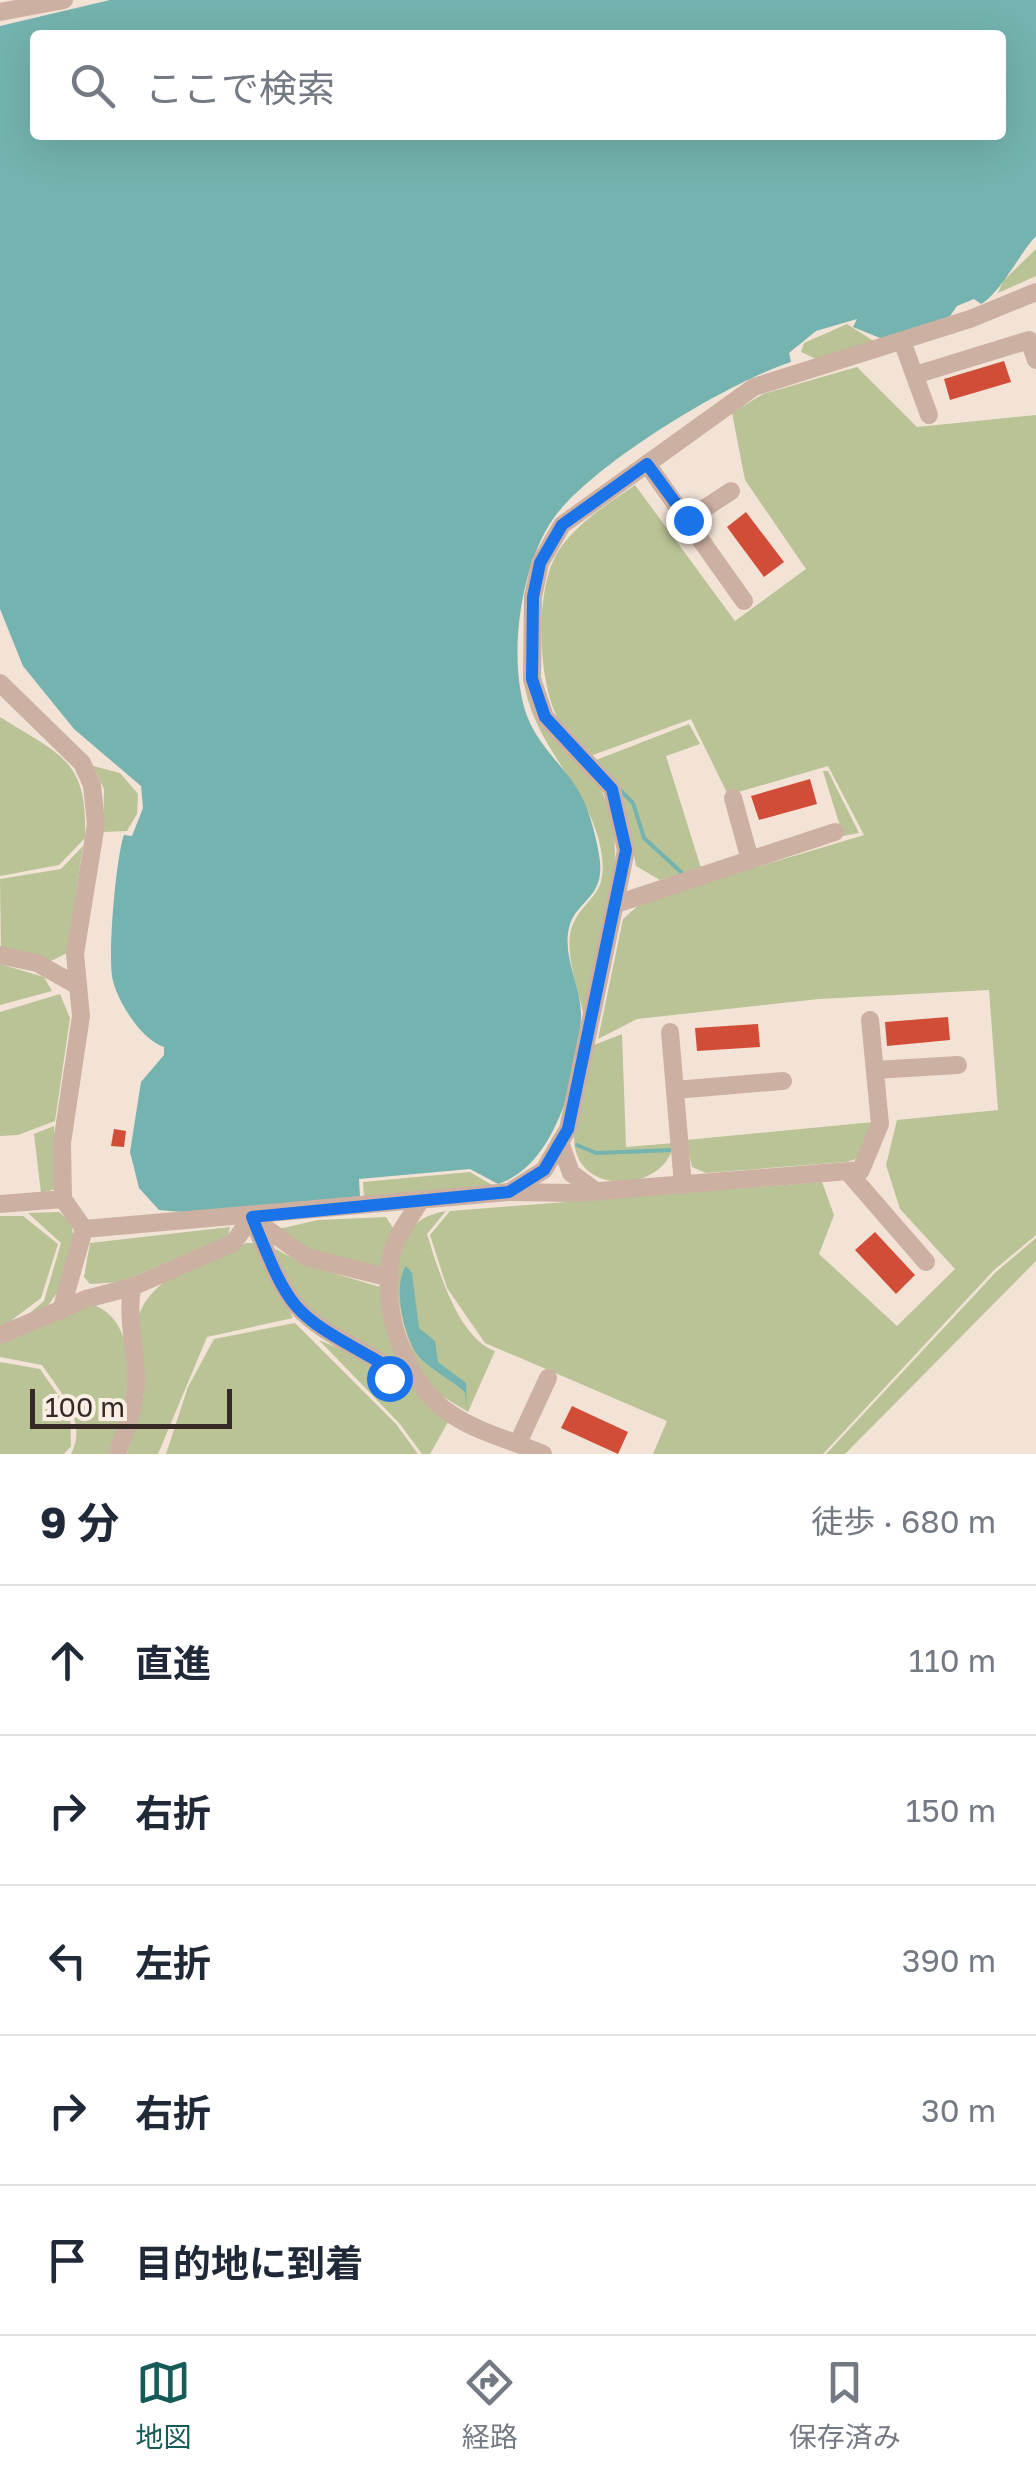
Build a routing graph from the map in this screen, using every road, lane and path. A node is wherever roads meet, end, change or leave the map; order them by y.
1 (64, 0) edge
2 (0, 12) edge
3 (1036, 292) edge
4 (902, 340) junction
5 (1036, 360) edge
6 (915, 376) junction
7 (929, 415) dead end
8 (647, 464) junction
9 (731, 491) dead end
10 (688, 520) junction
11 (744, 601) dead end
12 (0, 683) edge
13 (734, 798) dead end
14 (836, 832) dead end
15 (750, 860) junction
16 (616, 904) junction
17 (0, 955) edge
18 (78, 986) junction
19 (870, 1020) dead end
20 (670, 1032) dead end
21 (958, 1064) dead end
22 (875, 1070) junction
23 (783, 1081) dead end
24 (675, 1090) junction
25 (560, 1142) junction
26 (848, 1172) junction
27 (683, 1185) junction
28 (509, 1192) junction
29 (597, 1192) junction
30 (63, 1200) junction
31 (420, 1202) junction
32 (0, 1204) edge
33 (252, 1217) junction
34 (84, 1229) junction
35 (926, 1262) dead end
36 (390, 1278) junction
37 (132, 1287) junction
38 (61, 1311) junction
39 (0, 1335) edge
40 (389, 1378) dead end
41 (548, 1378) dead end
42 (518, 1444) junction
43 (117, 1454) edge
44 (543, 1454) edge

1 - 2 street
3 - 4 street
4 - 6 street
4 - 8 street
5 - 6 street
6 - 7 street
8 - 10 street
8 - 16 street
9 - 10 street
10 - 11 street
12 - 18 street
13 - 15 street
14 - 15 street
15 - 16 street
16 - 25 street
17 - 18 street
18 - 30 street
19 - 22 street
20 - 24 street
21 - 22 street
22 - 26 street
23 - 24 street
24 - 27 street
25 - 28 street
25 - 29 street
26 - 27 street
26 - 35 street
27 - 29 street
28 - 29 street
28 - 31 street
30 - 32 street
30 - 34 street
31 - 33 street
31 - 36 street
33 - 34 street
33 - 36 street
33 - 37 street
33 - 40 street
34 - 38 street
36 - 42 street
37 - 38 street
37 - 43 street
38 - 39 street
41 - 42 street
42 - 44 street

